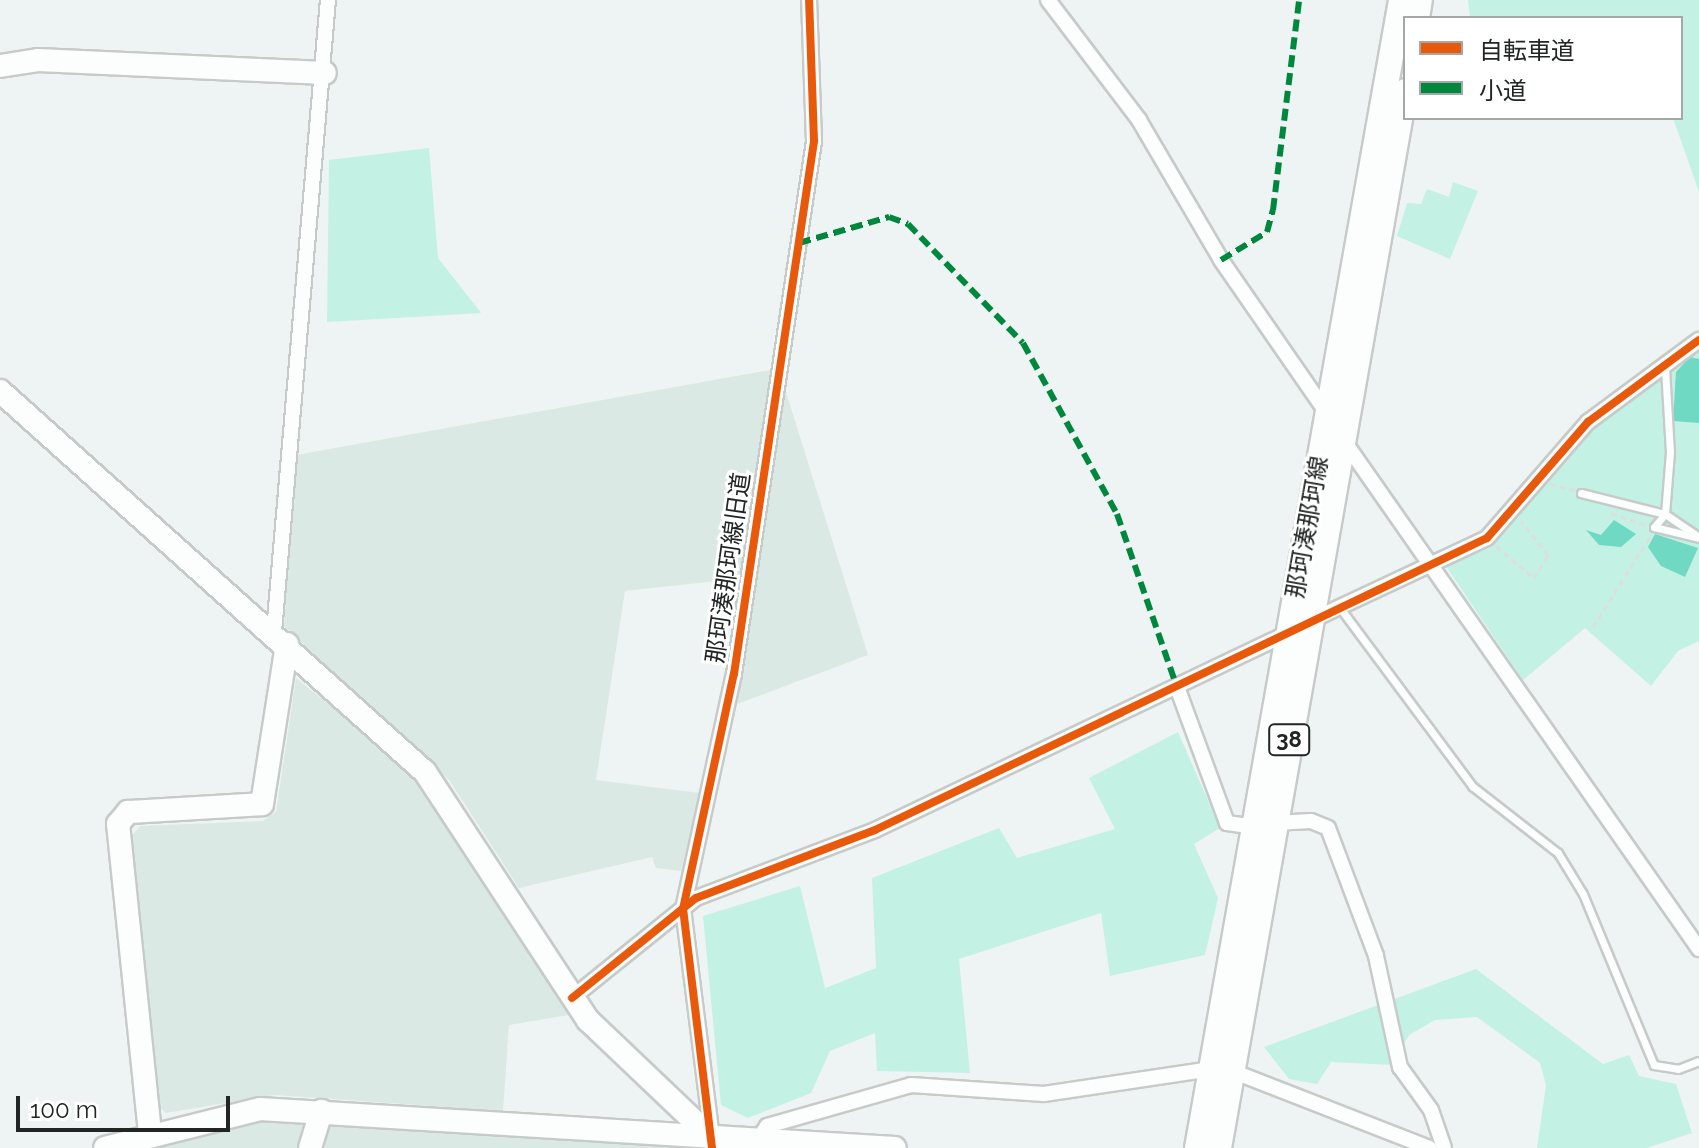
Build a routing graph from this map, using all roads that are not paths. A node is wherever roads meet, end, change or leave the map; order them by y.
1 (328, 0) edge
2 (809, 0) edge
3 (1048, 0) edge
4 (1401, 0) edge
5 (0, 66) edge
6 (325, 73) junction
7 (1403, 103) edge
8 (1699, 340) edge
9 (1665, 368) dead end
10 (0, 391) edge
11 (1328, 414) junction
12 (1345, 442) junction
13 (1581, 493) road end
14 (1665, 514) junction
15 (1699, 538) edge
16 (1433, 566) junction
17 (1340, 608) junction
18 (1311, 621) junction
19 (1288, 633) junction
20 (280, 638) junction
21 (1177, 687) junction
22 (1264, 825) junction
23 (683, 909) junction
24 (1699, 949) edge
25 (572, 998) junction
26 (1699, 1061) edge
27 (1222, 1070) junction
28 (321, 1111) junction
29 (150, 1133) junction
30 (757, 1141) junction
31 (712, 1143) edge
32 (105, 1148) edge
33 (310, 1148) edge
34 (895, 1148) edge
35 (1197, 1148) edge
36 (1219, 1148) edge
37 (1430, 1148) edge
38 (1444, 1148) edge

1 - 6 street
2 - 23 street, 那珂湊那珂線旧道
3 - 11 street
4 - 11 main road, 那珂湊那珂線 / 38
5 - 6 street
6 - 20 street
7 - 12 main road, 那珂湊那珂線 / 38
8 - 16 street
9 - 14 lane
10 - 20 street
11 - 12 street
11 - 19 main road, 那珂湊那珂線 / 38
12 - 16 street
12 - 18 main road, 那珂湊那珂線 / 38
13 - 14 lane
14 - 15 lane
14 - 15 lane
16 - 17 street
16 - 24 street
17 - 18 street
17 - 26 lane
18 - 19 street
18 - 22 main road, 那珂湊那珂線 / 38
19 - 21 street
19 - 22 main road, 那珂湊那珂線 / 38
20 - 25 street
20 - 29 street
21 - 22 street
21 - 23 street
22 - 27 main road, 那珂湊那珂線 / 38
22 - 38 street
23 - 25 street
23 - 31 street, 那珂湊那珂線旧道
25 - 31 street
27 - 30 street
27 - 35 main road, 那珂湊那珂線 / 38
27 - 36 main road, 那珂湊那珂線 / 38
27 - 37 street
28 - 29 street
28 - 31 street
28 - 33 street
29 - 32 street
30 - 31 street
30 - 34 street

